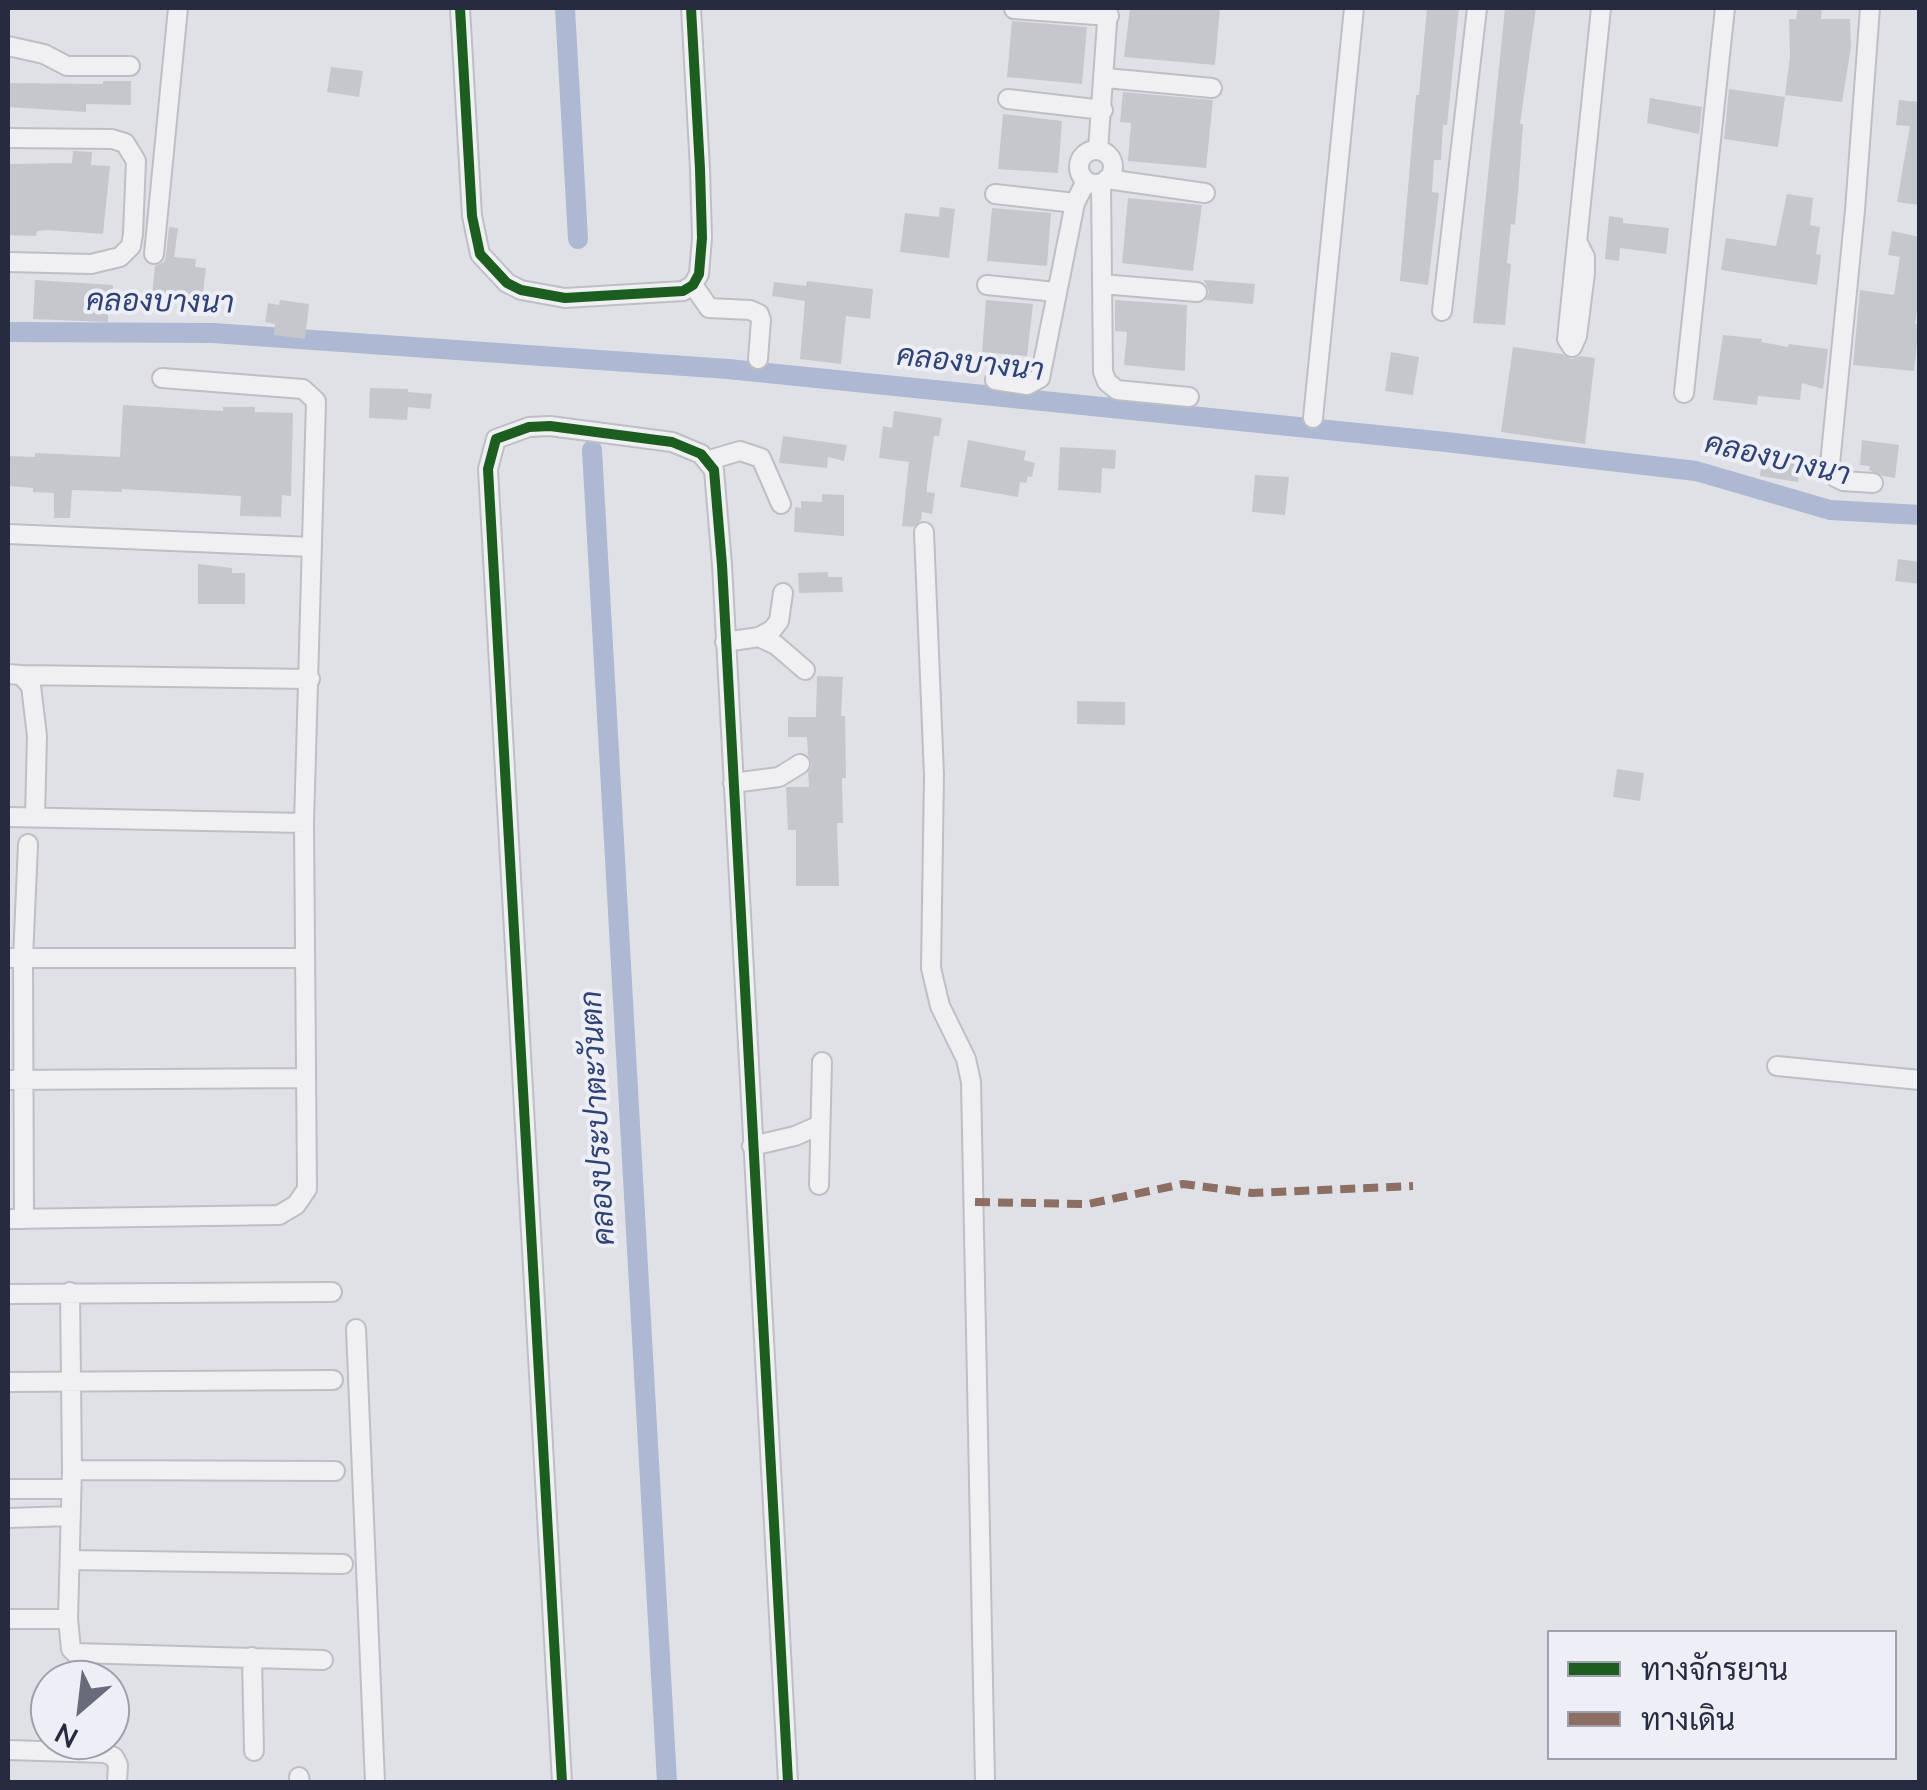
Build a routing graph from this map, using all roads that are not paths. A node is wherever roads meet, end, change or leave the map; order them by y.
1 (178, 8) edge
2 (460, 8) edge
3 (691, 8) edge
4 (1014, 8) edge
5 (1354, 8) edge
6 (1477, 8) edge
7 (1601, 8) edge
8 (1725, 8) edge
9 (1870, 8) edge
10 (1108, 12) edge
11 (8, 46) edge
12 (130, 66) dead end
13 (1106, 78) junction
14 (1212, 88) dead end
15 (1008, 98) dead end
16 (1103, 110) junction
17 (8, 138) edge
18 (1098, 150) junction
19 (1098, 181) junction
20 (1206, 193) dead end
21 (995, 194) dead end
22 (1074, 203) junction
23 (1578, 242) dead end
24 (154, 254) dead end
25 (8, 262) edge
26 (1102, 284) junction
27 (692, 285) junction
28 (987, 285) dead end
29 (1056, 292) junction
30 (1198, 292) dead end
31 (1442, 311) dead end
32 (758, 359) dead end
33 (162, 378) dead end
34 (995, 380) dead end
35 (1684, 393) dead end
36 (1189, 396) dead end
37 (1313, 418) dead end
38 (708, 460) junction
39 (1874, 483) dead end
40 (781, 504) dead end
41 (924, 532) dead end
42 (8, 534) edge
43 (312, 547) junction
44 (783, 592) dead end
45 (760, 637) junction
46 (725, 642) junction
47 (805, 670) dead end
48 (14, 675) edge
49 (310, 679) junction
50 (800, 764) dead end
51 (733, 783) junction
52 (8, 817) edge
53 (35, 818) junction
54 (304, 823) junction
55 (28, 844) dead end
56 (305, 958) junction
57 (15, 959) edge
58 (822, 1062) dead end
59 (1777, 1066) dead end
60 (306, 1078) junction
61 (15, 1080) edge
62 (1920, 1080) edge
63 (820, 1126) junction
64 (752, 1146) junction
65 (819, 1185) dead end
66 (16, 1219) edge
67 (70, 1292) junction
68 (332, 1292) dead end
69 (8, 1294) edge
70 (356, 1330) dead end
71 (71, 1380) junction
72 (333, 1380) dead end
73 (8, 1382) edge
74 (72, 1470) junction
75 (335, 1471) dead end
76 (71, 1489) junction
77 (8, 1490) edge
78 (70, 1516) junction
79 (8, 1518) edge
80 (70, 1560) junction
81 (344, 1564) dead end
82 (8, 1619) edge
83 (68, 1619) junction
84 (252, 1657) junction
85 (324, 1660) dead end
86 (8, 1750) edge
87 (254, 1751) dead end
88 (117, 1782) edge
89 (375, 1782) edge
90 (562, 1782) edge
91 (788, 1782) edge
92 (986, 1782) edge

1 - 24 street
2 - 27 street
3 - 27 street
4 - 10 street
5 - 37 street
6 - 31 street
7 - 23 street
8 - 35 street
9 - 39 street
10 - 13 street
11 - 12 street
13 - 14 street
13 - 16 street
15 - 16 street
16 - 18 street
17 - 25 street
18 - 19 street
18 - 19 street
19 - 20 street
19 - 22 street
19 - 26 street
21 - 22 street
22 - 29 street
26 - 30 street
26 - 36 street
27 - 32 street
28 - 29 street
29 - 34 street
33 - 43 street
38 - 40 street
38 - 46 street
38 - 90 street
41 - 92 street
42 - 43 street
43 - 49 street
44 - 45 street
45 - 46 street
45 - 47 street
46 - 51 street
48 - 49 street
48 - 53 street
49 - 54 street
50 - 51 street
51 - 64 street
52 - 53 street
53 - 54 street
54 - 56 street
55 - 57 street
56 - 57 street
56 - 60 street
57 - 61 street
58 - 63 street
59 - 62 street
60 - 61 street
60 - 66 street
61 - 66 street
63 - 64 street
63 - 65 street
64 - 91 street
67 - 68 street
67 - 69 street
67 - 71 street
70 - 89 street
71 - 72 street
71 - 73 street
71 - 74 street
74 - 75 street
74 - 76 street
76 - 77 street
76 - 78 street
78 - 79 street
78 - 80 street
80 - 81 street
80 - 83 street
82 - 83 street
83 - 84 street
84 - 85 street
84 - 87 street
86 - 88 street

